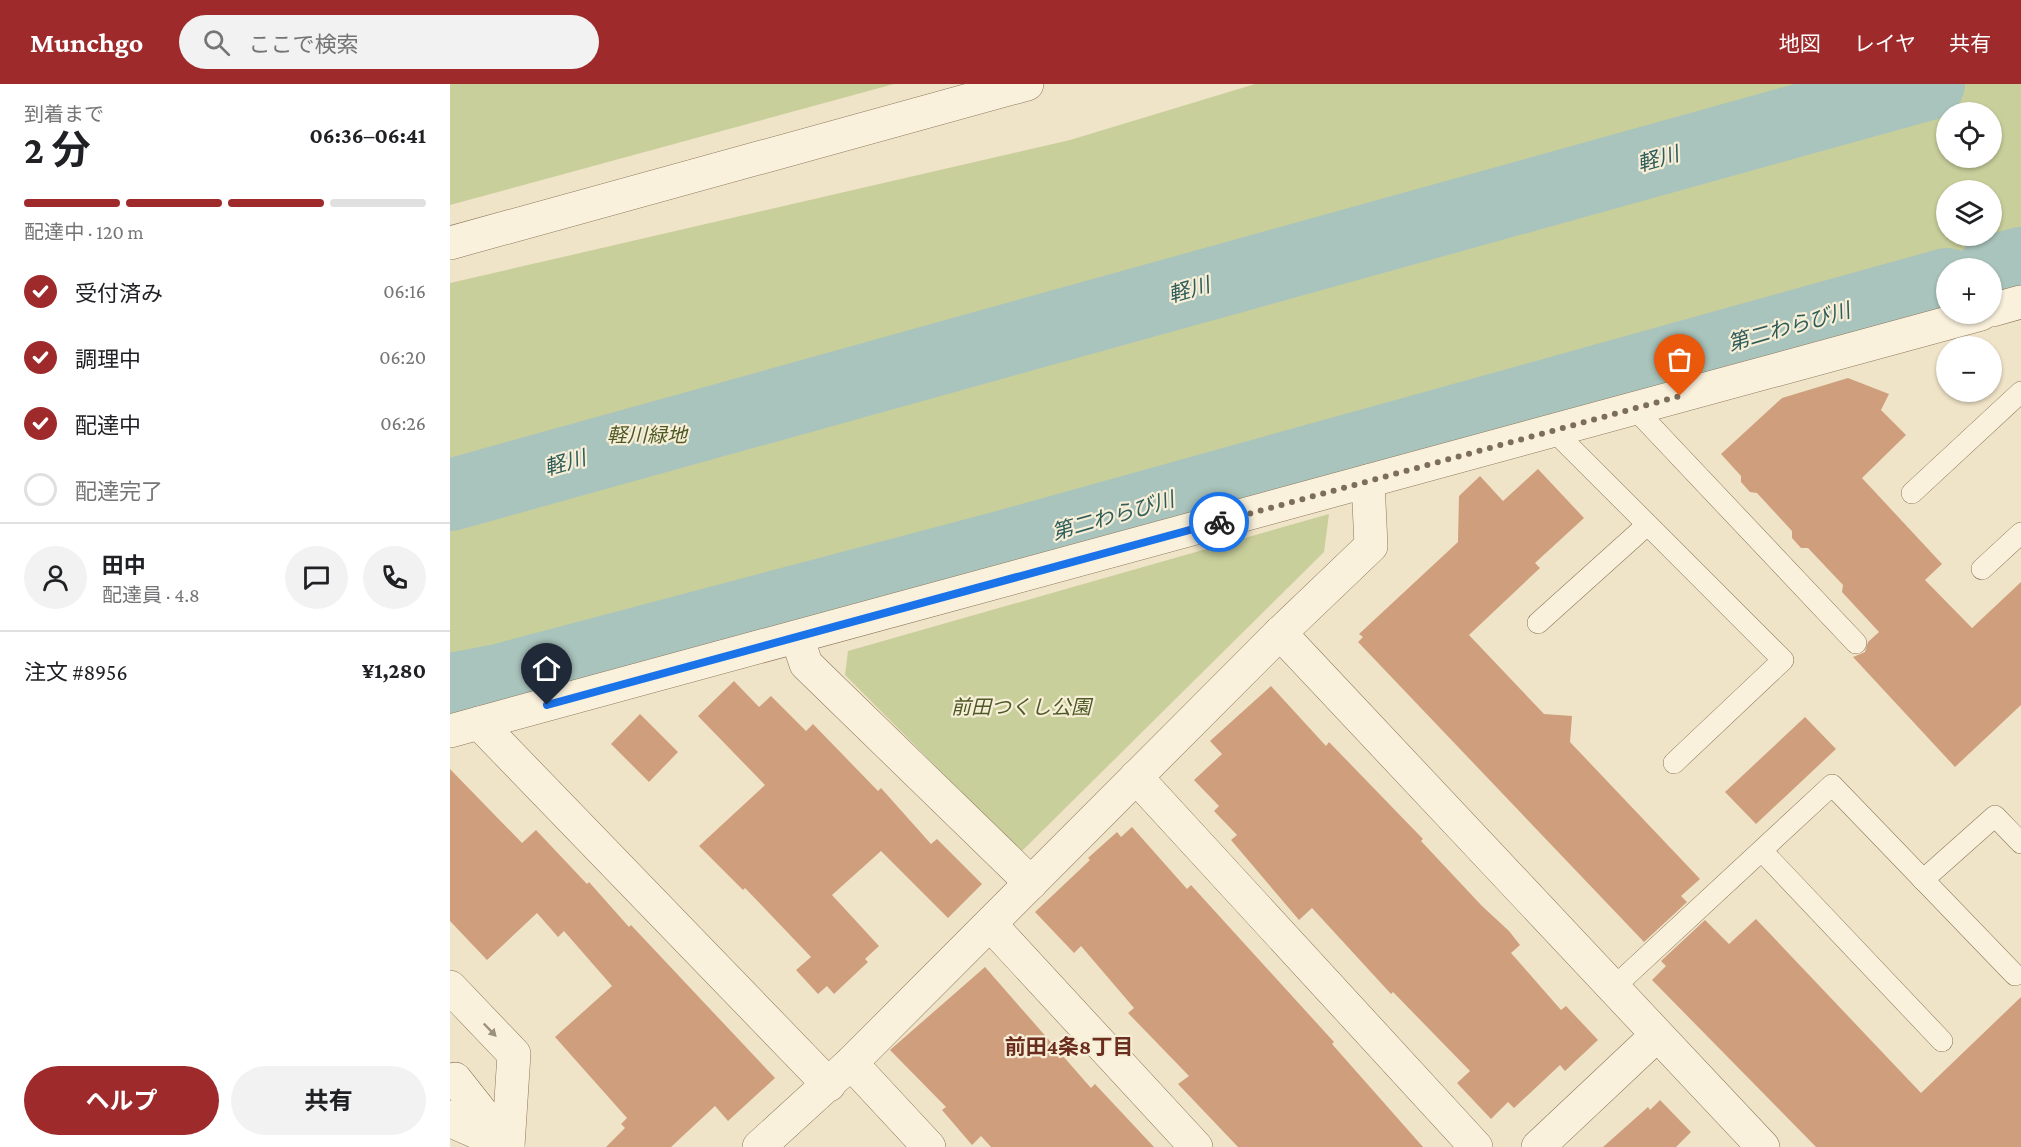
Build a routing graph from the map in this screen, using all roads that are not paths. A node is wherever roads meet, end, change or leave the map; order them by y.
1 (1027, 84) edge
2 (450, 243) edge
3 (2021, 302) edge
4 (2002, 307) edge
5 (1944, 324) edge
6 (2021, 392) edge
7 (1634, 408) junction
8 (1553, 430) junction
9 (1368, 481) junction
10 (1912, 493) dead end
11 (1647, 525) junction
12 (2021, 532) edge
13 (1982, 568) dead end
14 (1538, 623) dead end
15 (1280, 633) junction
16 (797, 637) junction
17 (1856, 643) dead end
18 (464, 727) edge
19 (1674, 763) dead end
20 (1136, 777) junction
21 (2021, 843) edge
22 (1762, 851) junction
23 (1923, 880) junction
24 (1031, 883) junction
25 (990, 924) junction
26 (2015, 975) dead end
27 (450, 987) edge
28 (1613, 988) junction
29 (1657, 1035) junction
30 (1942, 1041) dead end
31 (840, 1074) junction
32 (452, 1077) edge
33 (450, 1117) edge
34 (508, 1147) edge
35 (759, 1147) edge
36 (929, 1147) edge
37 (1196, 1147) edge
38 (1476, 1147) edge
39 (1539, 1147) edge
40 (1763, 1147) edge

1 - 2 street
3 - 4 street
5 - 7 street
6 - 10 lane
7 - 8 street
7 - 17 lane
8 - 9 street
8 - 11 lane
9 - 15 street
9 - 16 street
11 - 14 lane
11 - 19 lane
12 - 13 lane
15 - 20 street
15 - 28 street
16 - 18 street
16 - 24 street
18 - 31 street
20 - 24 street
20 - 38 street
21 - 23 lane
22 - 23 lane
22 - 28 lane
22 - 30 lane
23 - 26 lane
24 - 25 street
25 - 31 street
25 - 37 street
27 -> 34 street
28 - 29 street
29 - 39 street
29 - 40 street
31 - 35 street
31 - 36 street
32 - 34 street
33 - 34 street

